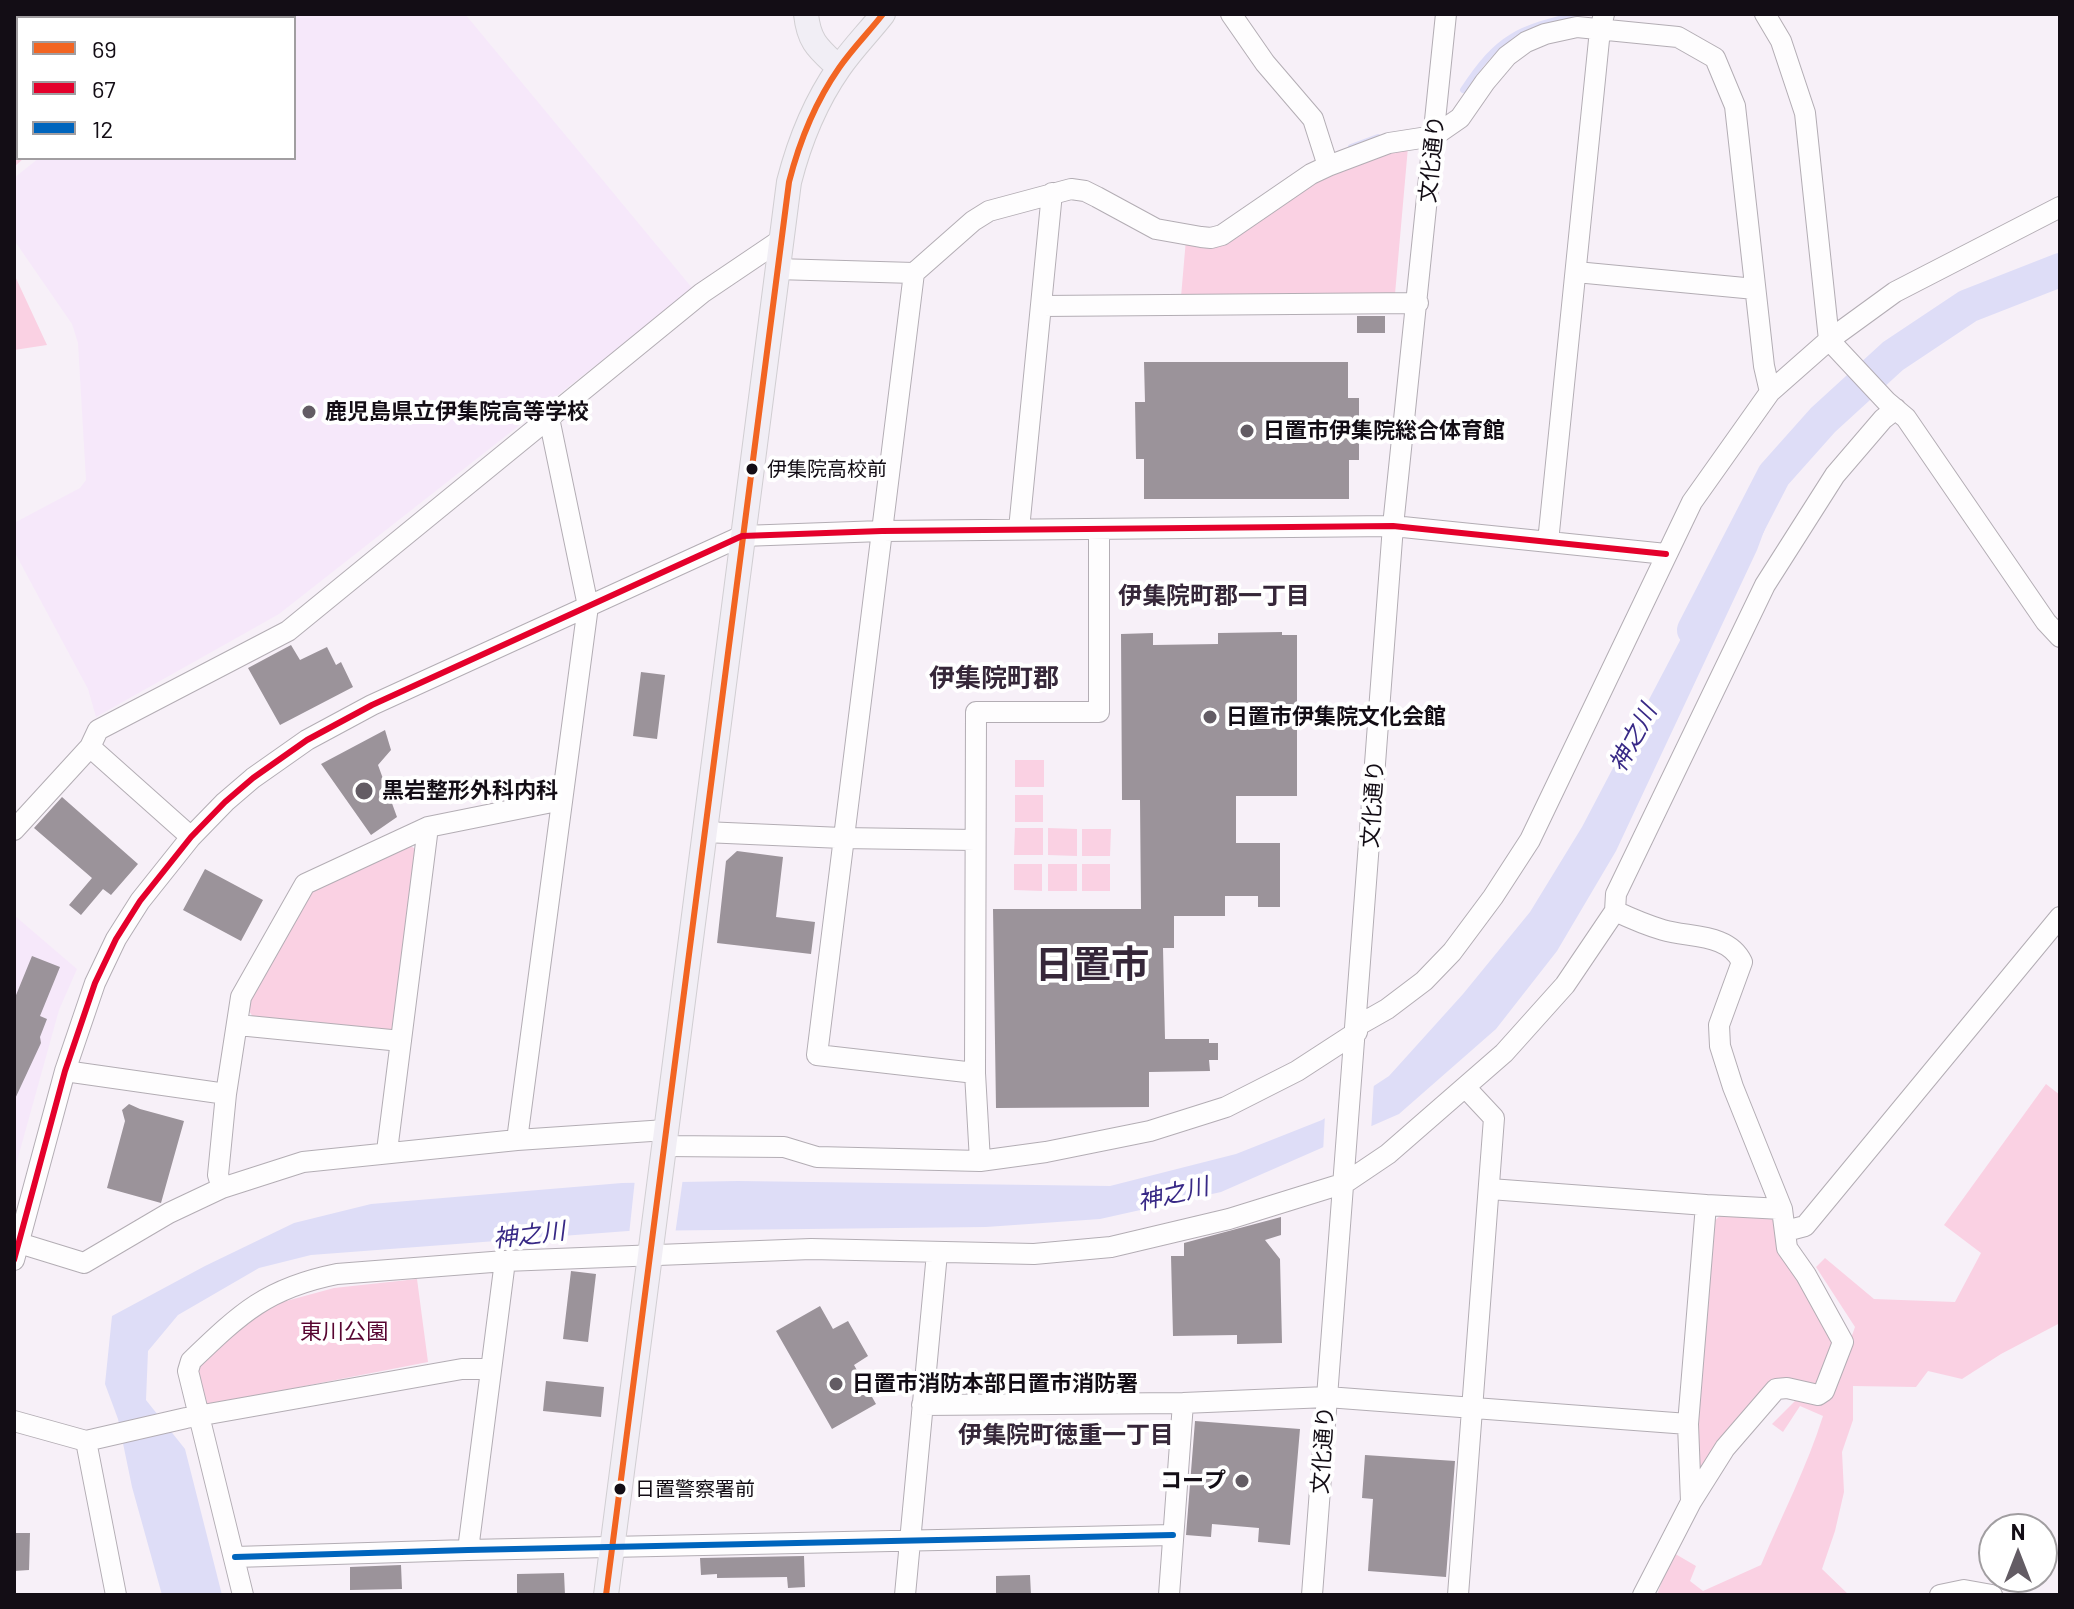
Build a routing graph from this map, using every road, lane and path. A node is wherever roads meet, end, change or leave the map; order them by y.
1 (806, 14) edge
2 (883, 14) edge
3 (1231, 14) edge
4 (1446, 14) edge
5 (1765, 14) edge
6 (1602, 22) edge
7 (839, 68) junction
8 (1434, 136) junction
9 (1326, 161) junction
10 (1052, 193) junction
11 (2060, 207) edge
12 (779, 241) junction
13 (776, 269) junction
14 (1576, 272) junction
15 (914, 273) junction
16 (1755, 289) junction
17 (1418, 303) junction
18 (1042, 306) junction
19 (1833, 345) junction
20 (1770, 392) junction
21 (1891, 406) junction
22 (549, 418) junction
23 (1393, 526) junction
24 (1019, 529) junction
25 (1099, 529) junction
26 (882, 531) junction
27 (742, 536) junction
28 (1548, 542) junction
29 (1666, 554) junction
30 (588, 606) junction
31 (2060, 637) edge
32 (90, 747) junction
33 (562, 800) junction
34 (428, 827) junction
35 (14, 830) edge
36 (704, 832) junction
37 (191, 837) junction
38 (842, 838) junction
39 (975, 840) junction
40 (1615, 911) junction
41 (2060, 917) edge
42 (238, 1025) junction
43 (1356, 1036) junction
44 (401, 1041) junction
45 (65, 1071) junction
46 (975, 1073) junction
47 (1465, 1087) junction
48 (226, 1094) junction
49 (517, 1140) junction
50 (664, 1144) junction
51 (387, 1151) junction
52 (980, 1161) junction
53 (1345, 1183) junction
54 (222, 1188) junction
55 (1490, 1189) junction
56 (1706, 1205) junction
57 (1782, 1209) junction
58 (1786, 1231) junction
59 (651, 1250) junction
60 (16, 1252) edge
61 (937, 1253) junction
62 (505, 1261) junction
63 (489, 1369) junction
64 (1327, 1397) junction
65 (1183, 1403) junction
66 (922, 1405) junction
67 (1472, 1407) junction
68 (192, 1417) junction
69 (14, 1421) edge
70 (1688, 1424) junction
71 (94, 1439) junction
72 (1691, 1502) junction
73 (1173, 1535) junction
74 (910, 1542) junction
75 (613, 1547) junction
76 (468, 1550) junction
77 (235, 1557) junction
78 (116, 1595) edge
79 (243, 1595) edge
80 (606, 1595) edge
81 (905, 1595) edge
82 (1169, 1595) edge
83 (1312, 1595) edge
84 (1458, 1595) edge
85 (1643, 1595) edge
86 (1940, 1595) edge
87 (1992, 1595) edge

1 - 7 main road
2 - 7 main road
3 - 9 street
4 - 8 street, 文化通り
5 - 19 street
6 - 8 street
6 - 14 street
6 - 16 street
7 - 12 main road
8 - 9 street
8 - 17 street, 文化通り
9 - 10 street
10 - 15 street
10 - 18 street
11 - 19 street
12 - 13 main road
12 - 22 street
13 - 15 street
13 - 27 main road
14 - 16 street
14 - 28 street
15 - 26 street
16 - 20 street
17 - 18 street
17 - 23 street, 文化通り
18 - 24 street
19 - 20 street
19 - 21 street
20 - 29 street
21 - 31 street
21 - 40 street
22 - 30 street
22 - 32 street
23 - 25 street
23 - 28 street
23 - 43 street, 文化通り
24 - 25 street
24 - 26 street
25 - 39 street
26 - 27 street
26 - 38 street
27 - 30 street
27 - 36 main road
28 - 29 street
29 - 43 street
30 - 33 street
30 - 37 street
32 - 35 street
32 - 37 street
33 - 34 street
33 - 49 street
34 - 42 street
34 - 44 street
36 - 38 street
36 - 50 main road
37 - 45 street
38 - 39 street
38 - 46 street
39 - 46 street
40 - 47 street
40 - 57 street
41 - 58 street
42 - 44 street
42 - 48 street
43 - 52 street
43 - 53 street, 文化通り
44 - 51 street
45 - 48 street
45 - 60 street
46 - 52 street
47 - 53 street
47 - 55 street
48 - 54 street
49 - 50 street
49 - 51 street
50 - 52 street
50 - 59 main road
51 - 54 street
53 - 61 street
53 - 64 street, 文化通り
54 - 60 street
55 - 56 street
55 - 67 street
56 - 57 street
56 - 70 street
57 - 58 street
58 - 72 street
59 - 61 street
59 - 62 street
59 - 75 main road
61 - 66 street
62 - 63 street
62 - 68 street
63 - 68 street
63 - 76 street
64 - 65 street
64 - 67 street
64 - 83 street, 文化通り
65 - 66 street
65 - 73 street
66 - 74 street
67 - 70 street
67 - 84 street
68 - 71 street
68 - 77 street
69 - 71 street
70 - 72 street
71 - 78 street
72 - 85 street
73 - 74 street
73 - 82 street
74 - 75 street
74 - 81 street
75 - 76 street
75 - 80 main road
76 - 77 street
77 - 79 street
86 - 87 street

